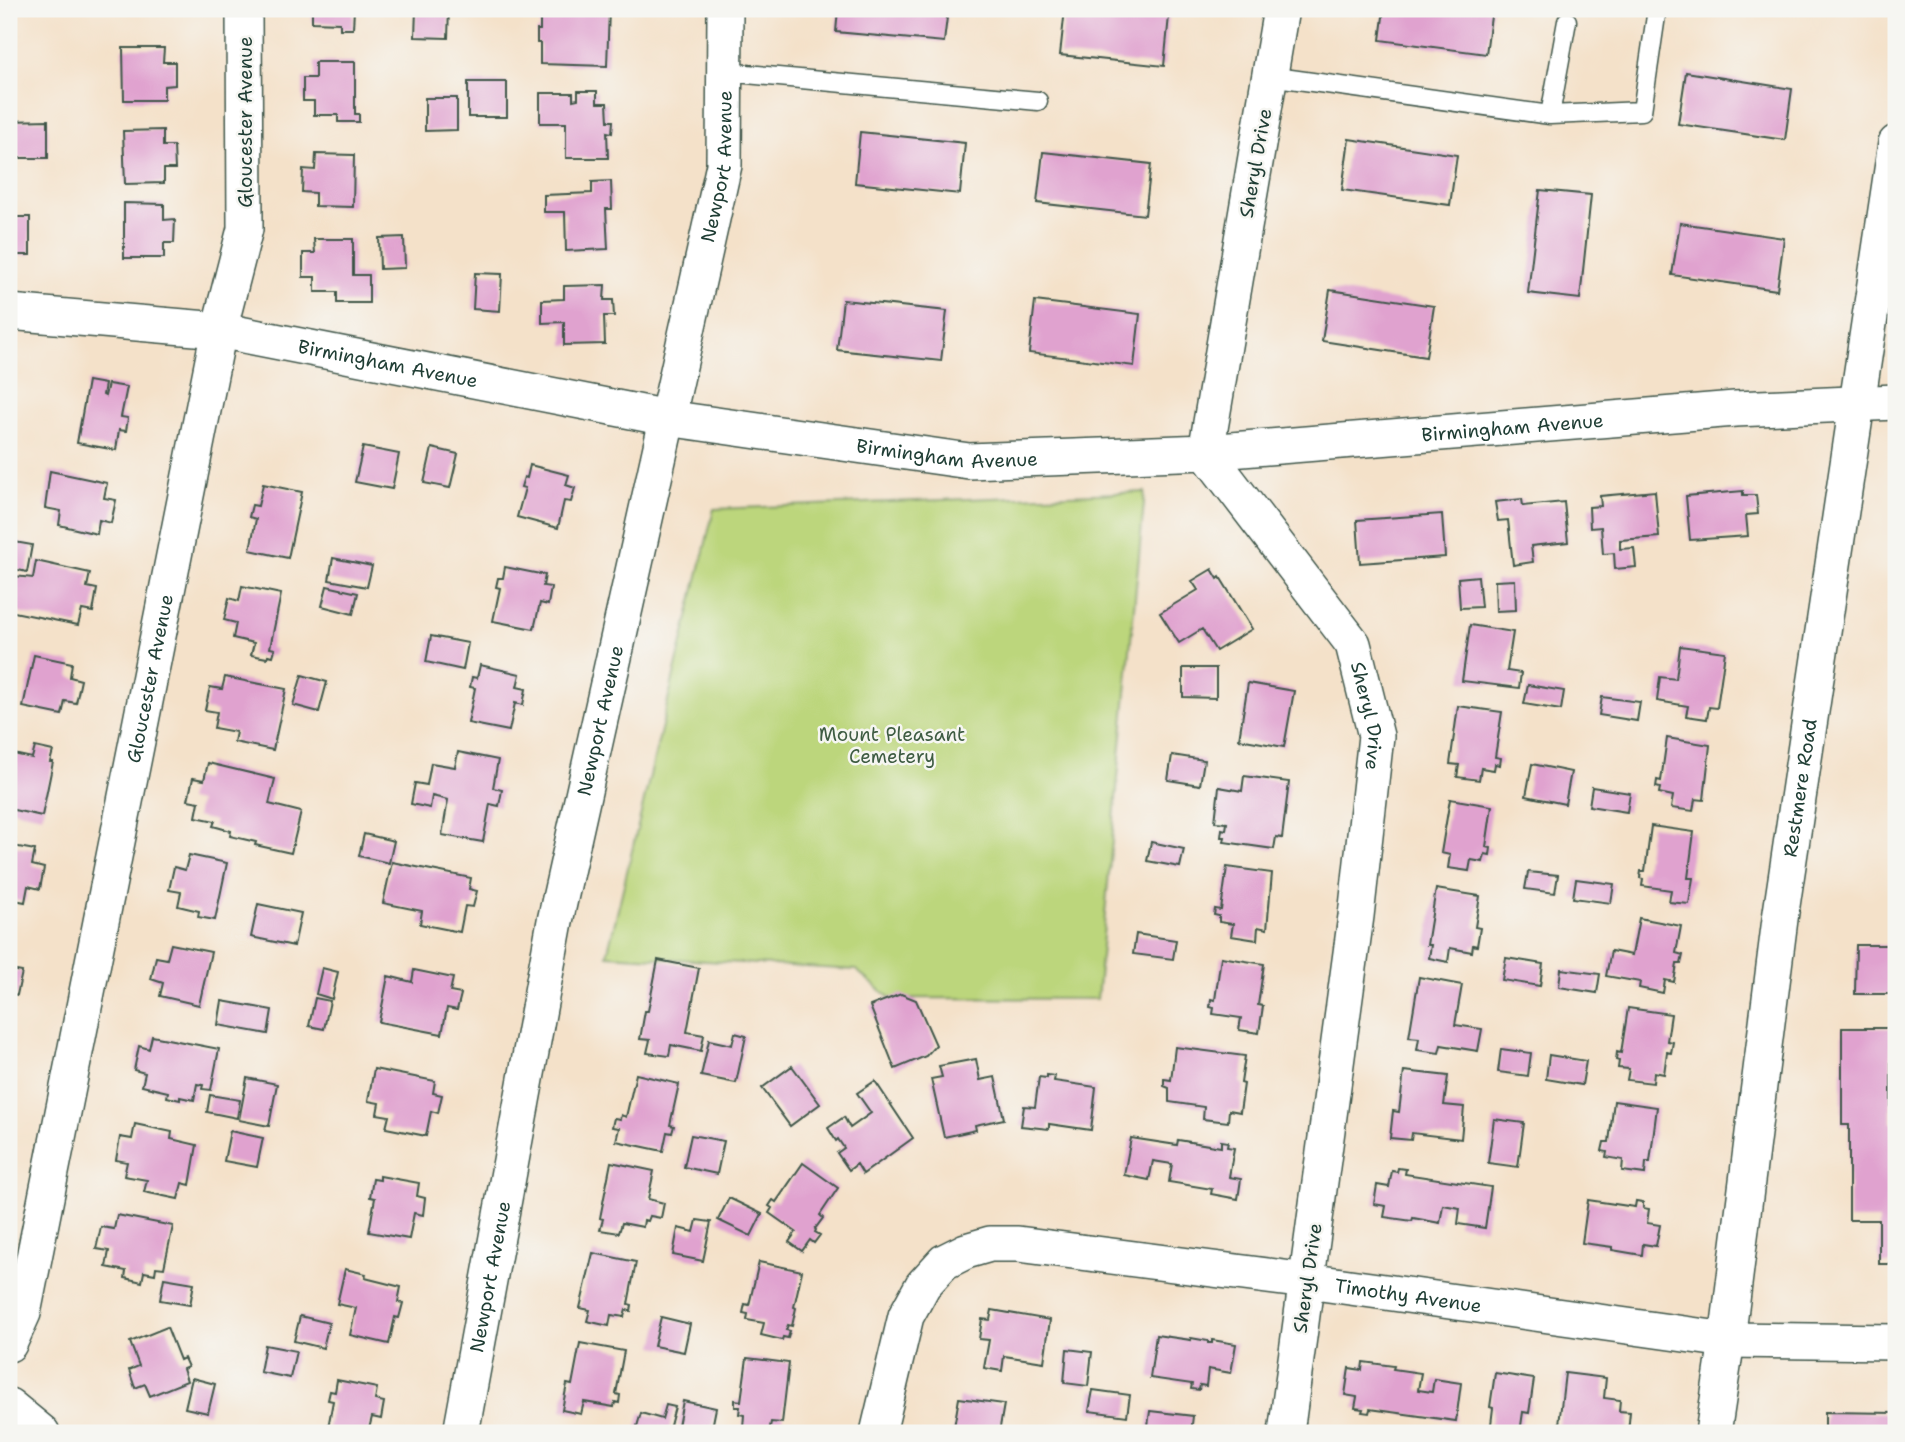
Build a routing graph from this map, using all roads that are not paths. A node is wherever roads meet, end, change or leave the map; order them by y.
1 (244, 9) edge
2 (725, 9) edge
3 (1281, 9) edge
4 (1657, 9) edge
5 (1567, 21) dead end
6 (725, 72) junction
7 (1269, 76) junction
8 (1038, 102) dead end
9 (1550, 115) junction
10 (1896, 144) edge
11 (9, 312) edge
12 (219, 330) junction
13 (1896, 402) edge
14 (1857, 404) junction
15 (667, 418) junction
16 (1206, 452) junction
17 (1307, 1281) junction
18 (1727, 1340) junction
19 (1896, 1342) edge
20 (9, 1344) edge
21 (9, 1406) edge
22 (43, 1433) edge
23 (461, 1433) edge
24 (878, 1433) edge
25 (1286, 1433) edge
26 (1713, 1433) edge

1 - 12 street, Gloucester Avenue
2 - 6 street, Newport Avenue
3 - 7 street, Sheryl Drive
4 - 9 lane
5 - 9 lane
6 - 8 lane
6 - 15 street, Newport Avenue
7 - 9 lane
7 - 16 street, Sheryl Drive
10 - 14 street, Restmere Road
11 - 12 street, Birmingham Avenue
12 - 15 street, Birmingham Avenue
12 - 20 street, Gloucester Avenue
13 - 14 street, Birmingham Avenue
14 - 16 street, Birmingham Avenue
14 - 18 street, Restmere Road
15 - 16 street, Birmingham Avenue
15 - 23 street, Newport Avenue
16 - 17 street, Sheryl Drive
17 - 18 street, Timothy Avenue
17 - 24 street, Timothy Avenue
17 - 25 street, Sheryl Drive
18 - 19 street, Timothy Avenue
18 - 26 street, Restmere Road
21 - 22 street

